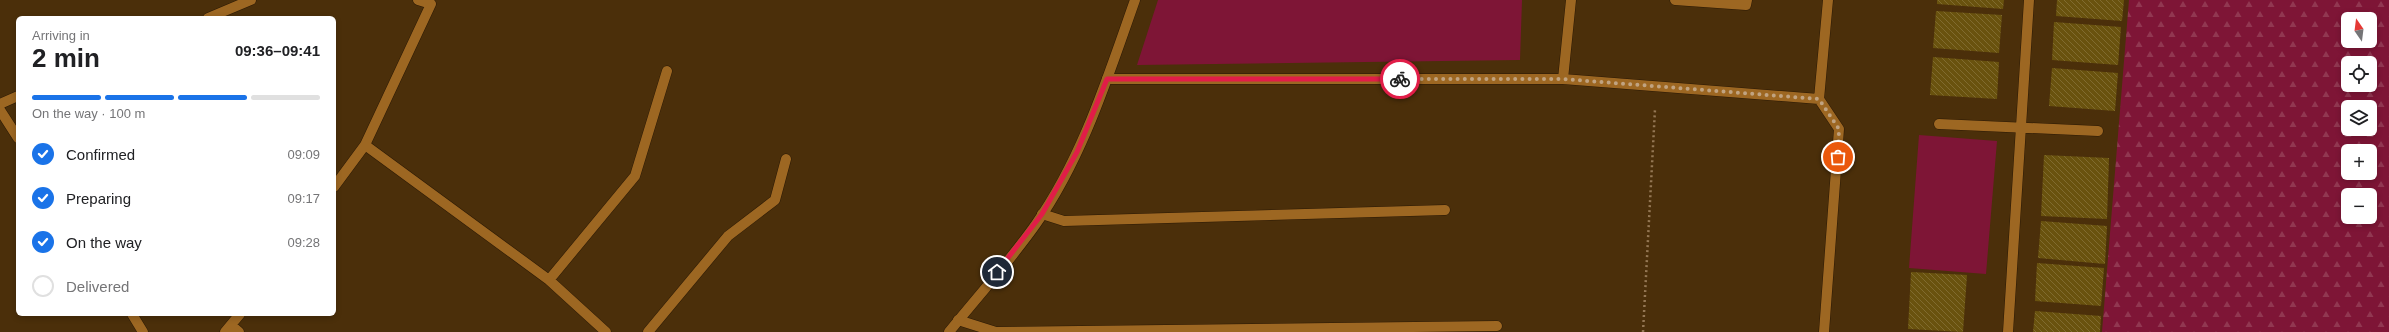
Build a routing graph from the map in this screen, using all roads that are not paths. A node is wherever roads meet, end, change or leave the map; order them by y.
1 (251, 0) edge
2 (418, 0) edge
3 (1135, 0) edge
4 (1571, 0) edge
5 (1675, 0) edge
6 (1746, 0) edge
7 (1828, 0) edge
8 (2029, 0) edge
9 (213, 16) edge
10 (668, 71) dead end
11 (1107, 79) junction
12 (1563, 79) junction
13 (16, 97) edge
14 (1819, 99) junction
15 (0, 104) edge
16 (0, 110) edge
17 (1939, 124) dead end
18 (2021, 128) junction
19 (2098, 131) dead end
20 (16, 135) edge
21 (365, 145) junction
22 (786, 159) dead end
23 (336, 184) edge
24 (1445, 210) dead end
25 (1042, 214) junction
26 (549, 280) junction
27 (133, 316) edge
28 (238, 316) edge
29 (958, 320) junction
30 (1497, 326) dead end
31 (228, 328) edge
32 (143, 332) edge
33 (239, 332) edge
34 (606, 332) edge
35 (648, 332) edge
36 (949, 332) edge
37 (1824, 332) edge
38 (2008, 332) edge

1 - 9 street
2 - 21 street
3 - 11 street
4 - 12 street
5 - 6 street
7 - 14 street
8 - 18 street
10 - 26 street
11 - 12 street
11 - 25 street
12 - 14 street
13 - 15 street
14 - 37 street
16 - 20 street
17 - 18 street
18 - 19 street
18 - 38 street
21 - 23 street
21 - 26 street
22 - 35 street
24 - 25 street
25 - 29 street
26 - 34 street
27 - 32 street
28 - 31 street
29 - 30 street
29 - 36 street
31 - 33 street

